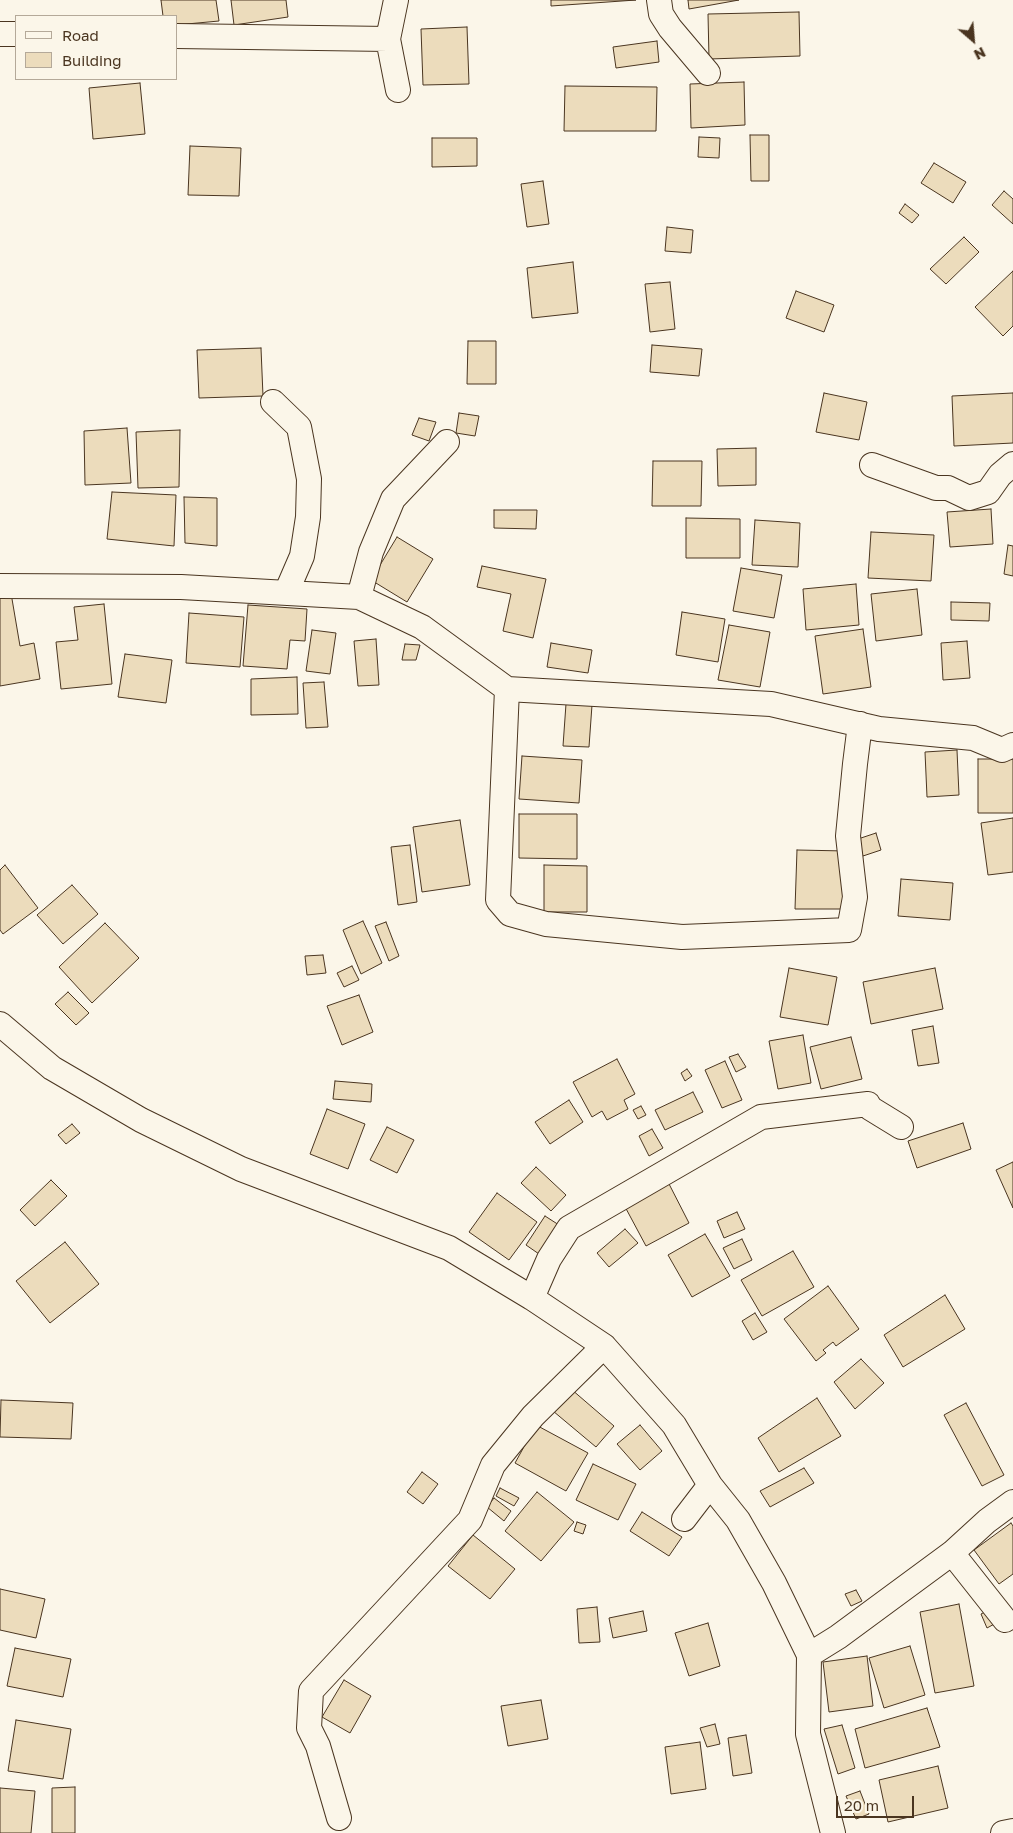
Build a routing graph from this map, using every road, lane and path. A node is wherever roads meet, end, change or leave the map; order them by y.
1 (396, 0) edge
2 (659, 0) edge
3 (0, 34) edge
4 (15, 34) edge
5 (178, 36) edge
6 (388, 39) junction
7 (708, 73) dead end
8 (398, 90) dead end
9 (273, 402) dead end
10 (447, 442) dead end
11 (1013, 464) edge
12 (872, 465) dead end
13 (0, 586) edge
14 (286, 593) junction
15 (359, 598) junction
16 (507, 689) junction
17 (860, 724) junction
18 (1013, 745) edge
19 (0, 1024) edge
20 (902, 1127) dead end
21 (532, 1298) junction
22 (604, 1346) junction
23 (710, 1485) junction
24 (1013, 1502) edge
25 (684, 1519) dead end
26 (952, 1553) junction
27 (1005, 1620) dead end
28 (809, 1656) junction
29 (339, 1818) dead end
30 (1013, 1831) edge
31 (833, 1833) edge
32 (1003, 1833) edge

1 - 6 street
2 - 7 street
3 - 4 street
5 - 6 street
6 - 8 street
9 - 14 street
10 - 15 street
11 - 12 street
13 - 14 street
14 - 15 street
15 - 16 street
16 - 17 street
16 - 17 street
17 - 18 street
19 - 21 street
20 - 21 street
21 - 22 street
22 - 23 street
22 - 29 street
23 - 25 street
23 - 28 street
24 - 26 street
26 - 27 street
26 - 28 street
28 - 31 street
30 - 32 street

